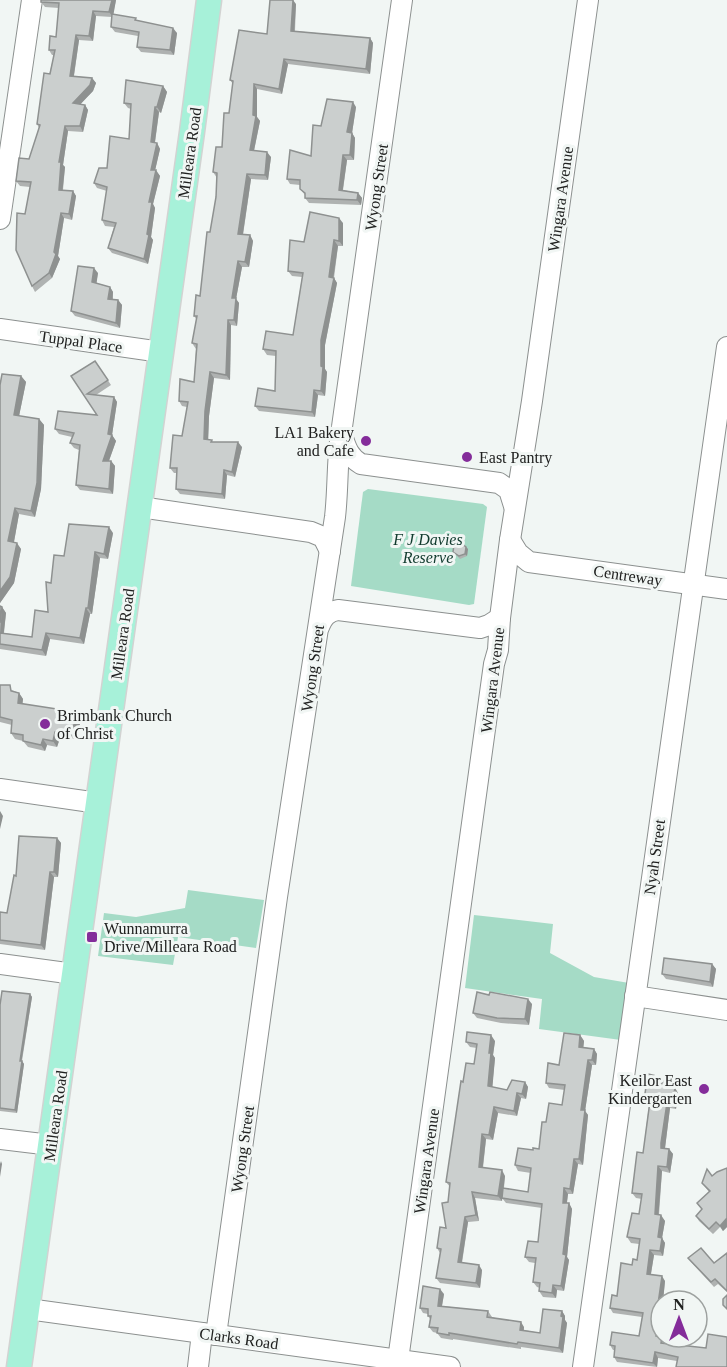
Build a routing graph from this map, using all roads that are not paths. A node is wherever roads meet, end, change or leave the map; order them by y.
1 (32, 0) edge
2 (402, 0) edge
3 (588, 0) edge
4 (210, 3) edge
5 (0, 219) edge
6 (0, 329) edge
7 (727, 347) edge
8 (161, 352) junction
9 (342, 435) junction
10 (523, 460) junction
11 (361, 464) junction
12 (339, 480) junction
13 (503, 484) junction
14 (514, 506) junction
15 (140, 507) junction
16 (335, 517) junction
17 (311, 532) junction
18 (510, 540) junction
19 (330, 551) junction
20 (529, 562) junction
21 (506, 577) junction
22 (693, 585) junction
23 (325, 589) junction
24 (727, 589) edge
25 (345, 610) junction
26 (500, 618) junction
27 (480, 628) junction
28 (317, 633) junction
29 (494, 664) junction
30 (0, 789) edge
31 (98, 803) junction
32 (0, 964) edge
33 (74, 974) junction
34 (634, 996) junction
35 (727, 1010) edge
36 (0, 1139) edge
37 (51, 1145) junction
38 (28, 1309) junction
39 (209, 1334) junction
40 (398, 1360) junction
41 (20, 1367) edge
42 (198, 1367) edge
43 (450, 1367) edge
44 (583, 1367) edge

1 - 5 street
2 - 9 street, Wyong Street
3 - 10 street, Wingara Avenue
4 - 8 main road, Milleara Road
6 - 8 street, Tuppal Place
7 - 22 street, Nyah Street
8 - 15 main road, Milleara Road
9 - 11 street
9 - 12 street, Wyong Street
10 - 13 street
10 - 14 street, Wingara Avenue
11 - 12 street
11 - 13 street
12 - 16 street, Wyong Street
13 - 14 street
14 - 18 street, Wingara Avenue
15 - 17 street
15 - 31 main road, Milleara Road
16 - 17 street
16 - 19 street, Wyong Street
17 - 19 street
18 - 20 street
18 - 21 street, Wingara Avenue
19 - 23 street, Wyong Street
20 - 21 street
20 - 22 street, Centreway
21 - 26 street, Wingara Avenue
22 - 24 street, Centreway
22 - 34 street, Nyah Street
23 - 25 street
23 - 28 street, Wyong Street
25 - 27 street
25 - 28 street
26 - 27 street
26 - 29 street, Wingara Avenue
27 - 29 street
28 - 39 street, Wyong Street
29 - 40 street, Wingara Avenue
30 - 31 street
31 - 33 main road, Milleara Road
32 - 33 street
33 - 37 main road, Milleara Road
34 - 35 street
34 - 44 street, Nyah Street
36 - 37 street
37 - 38 main road, Milleara Road
38 - 39 street, Clarks Road
38 - 41 main road, Milleara Road
39 - 40 street, Clarks Road
39 - 42 street, Wyong Street
40 - 43 street, Clarks Road

